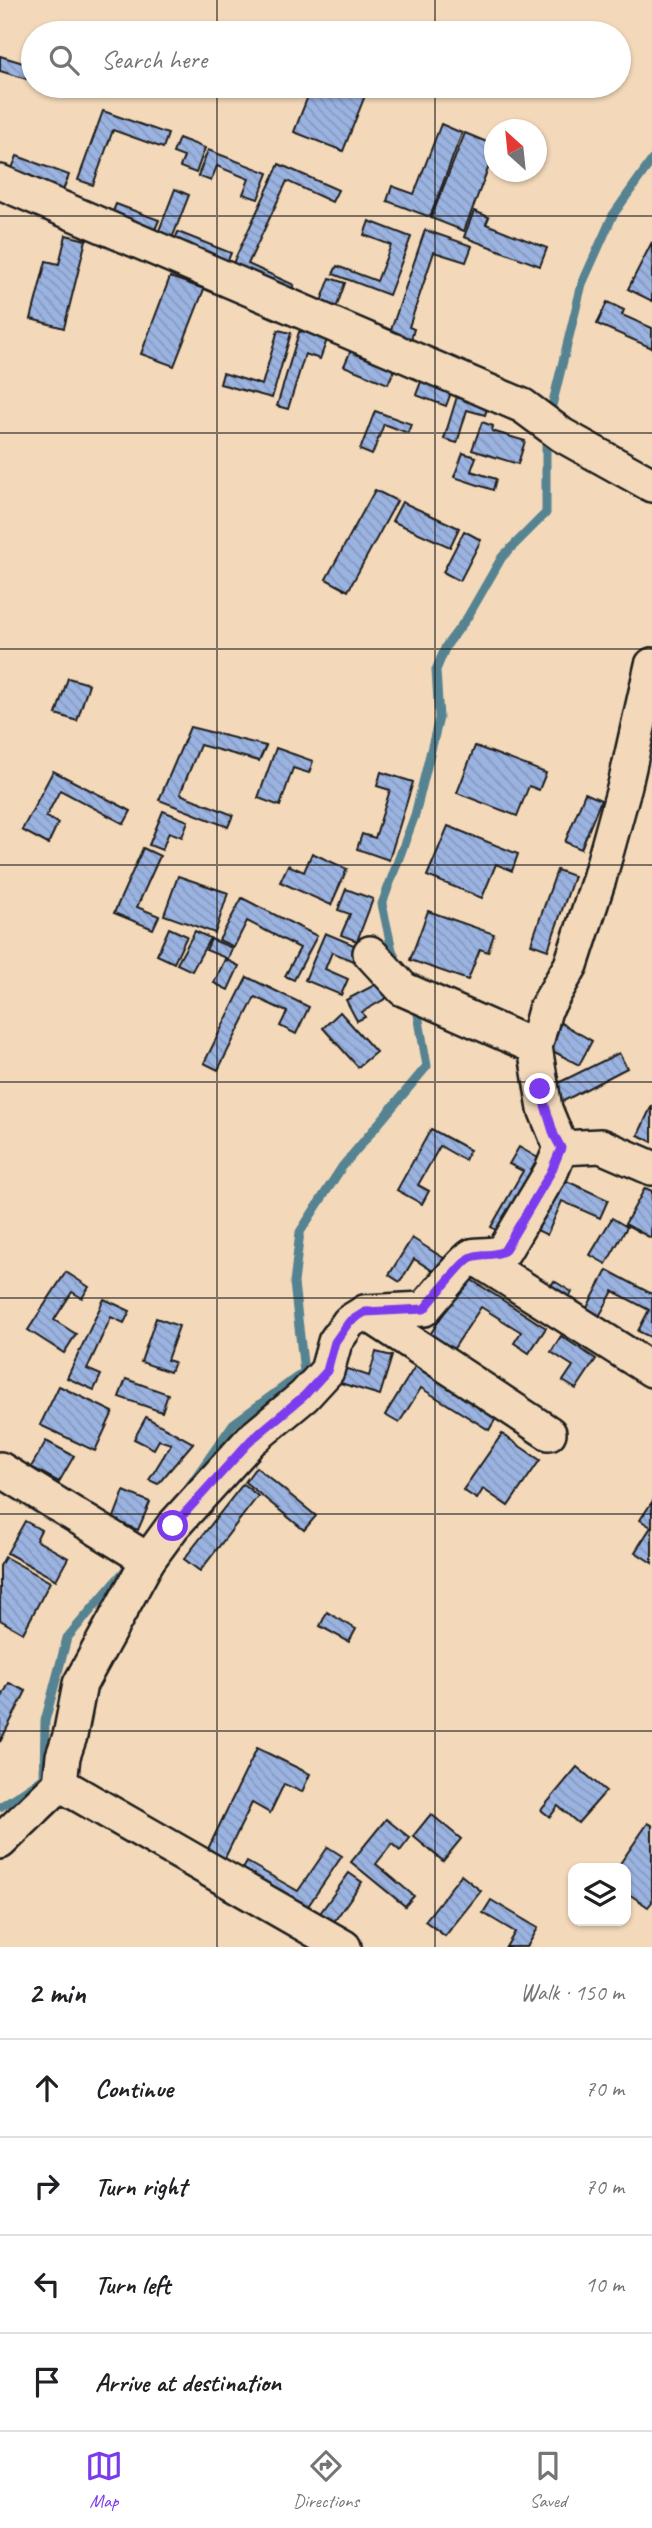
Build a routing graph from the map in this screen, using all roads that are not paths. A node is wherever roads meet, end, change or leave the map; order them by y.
1 (0, 182) edge
2 (652, 485) edge
3 (652, 665) edge
4 (370, 953) dead end
5 (535, 1047) junction
6 (561, 1148) junction
7 (652, 1168) edge
8 (472, 1256) junction
9 (365, 1312) junction
10 (652, 1370) edge
11 (549, 1433) dead end
12 (0, 1469) edge
13 (148, 1560) junction
14 (60, 1784) junction
15 (0, 1842) edge
16 (344, 1947) edge

1 - 2 street
3 - 5 street
4 - 5 street
5 - 6 street
6 - 7 street
6 - 8 street
8 - 9 street
8 - 10 street
9 - 11 street
9 - 13 street
12 - 13 street
13 - 14 street
14 - 15 street
14 - 16 street

